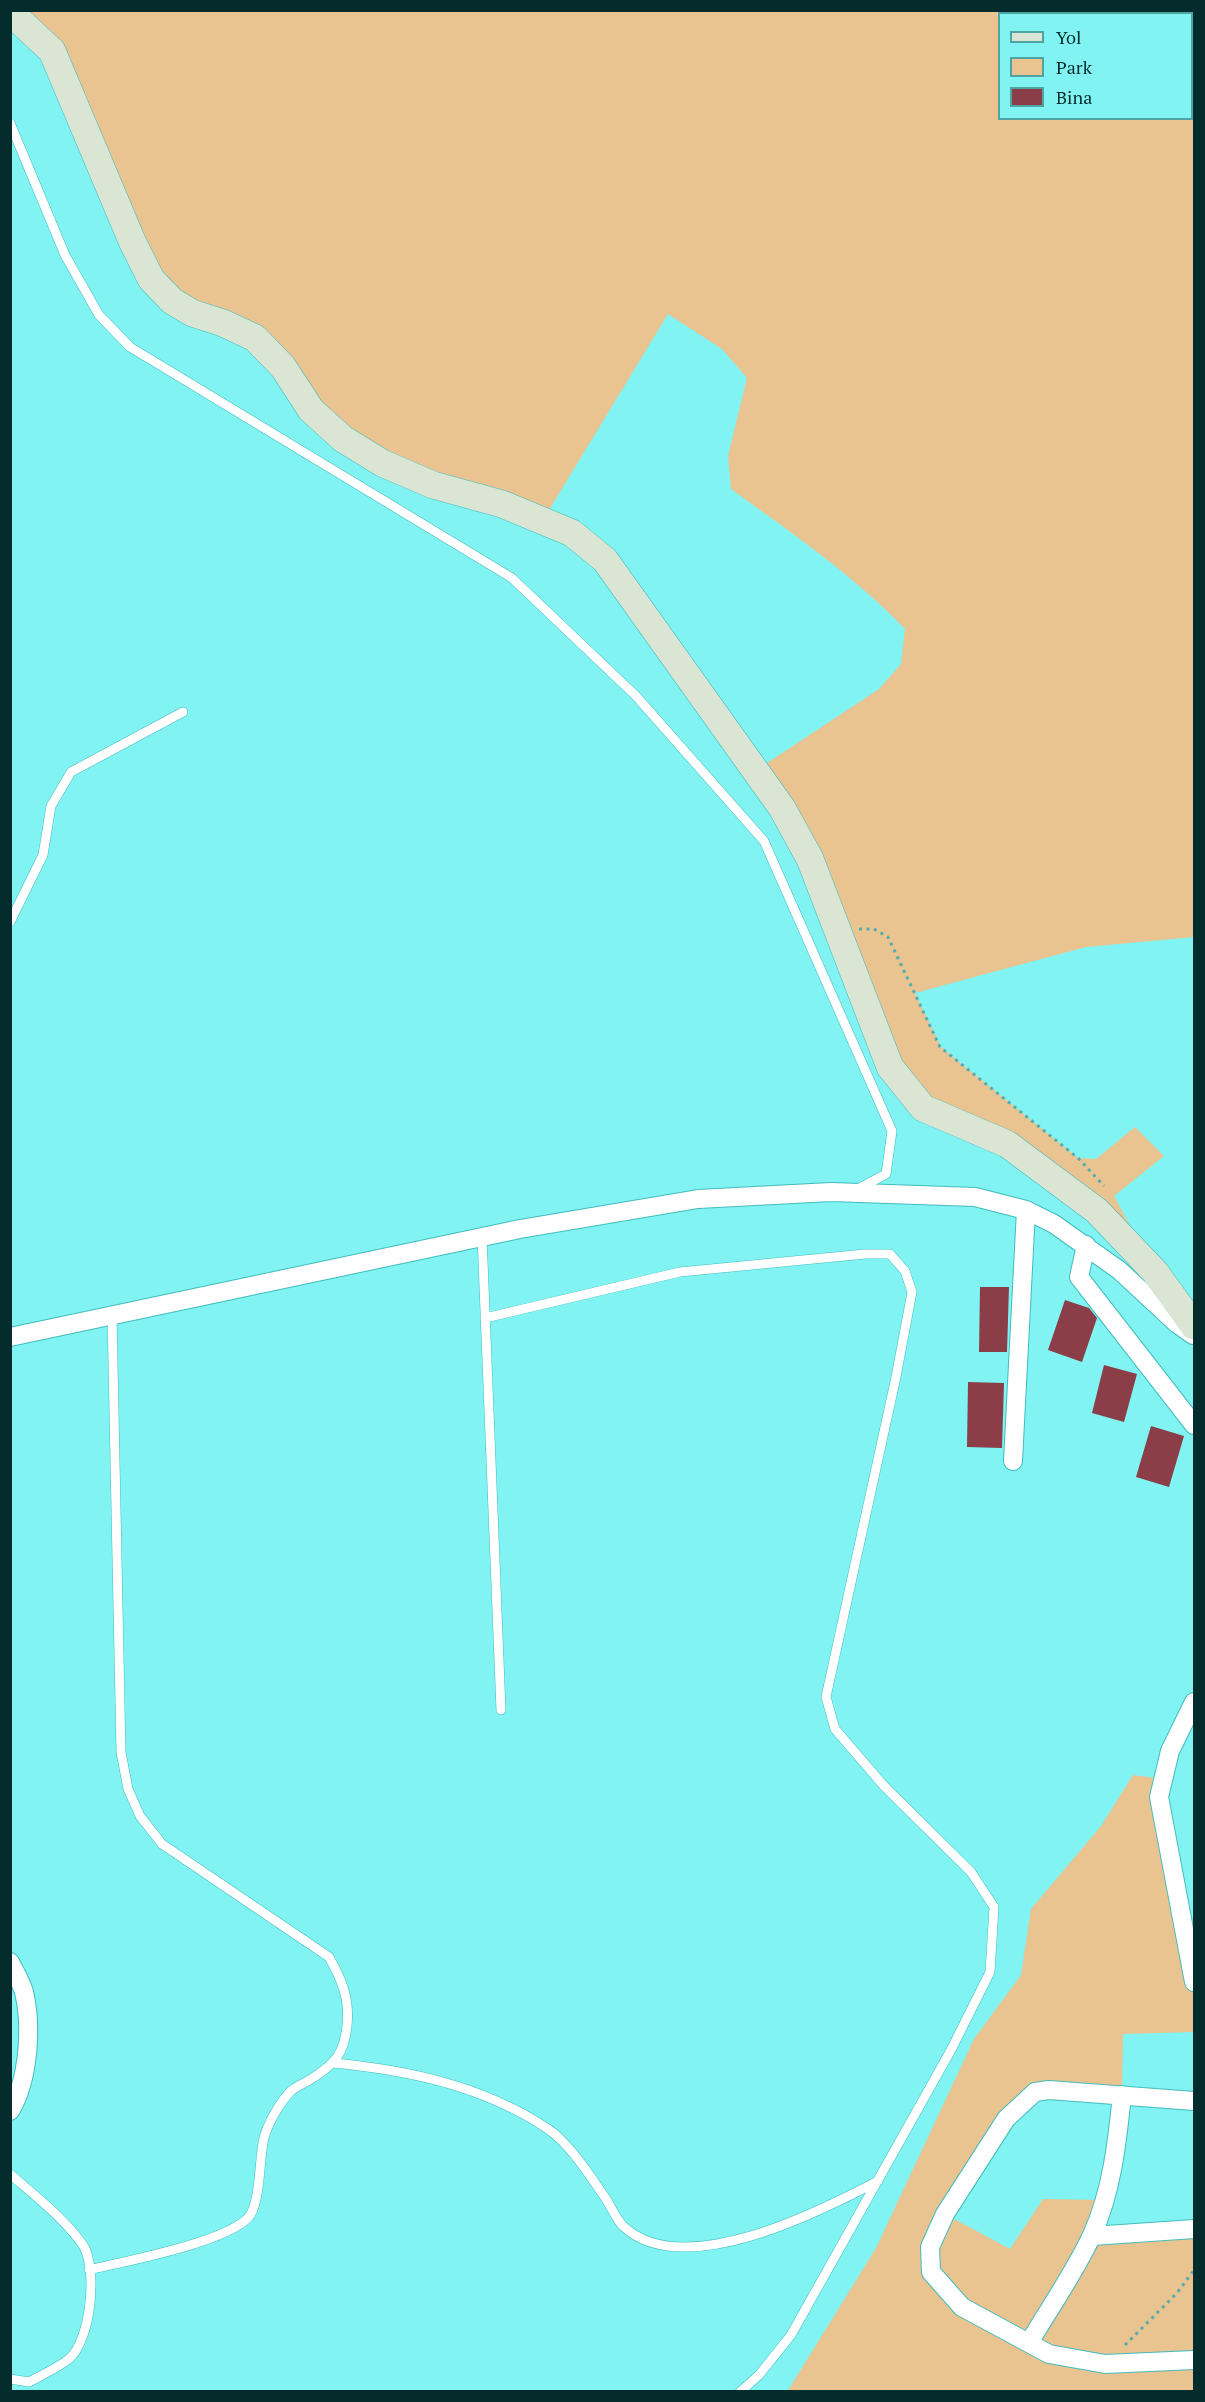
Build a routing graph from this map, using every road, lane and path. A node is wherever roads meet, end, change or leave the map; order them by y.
1 (10, 12) edge
2 (10, 123) edge
3 (183, 712) dead end
4 (10, 922) edge
5 (836, 928) junction
6 (1107, 1189) dead end
7 (850, 1193) junction
8 (1026, 1210) junction
9 (482, 1236) junction
10 (1086, 1245) junction
11 (112, 1315) junction
12 (485, 1318) junction
13 (1194, 1326) edge
14 (1194, 1336) edge
15 (10, 1337) edge
16 (1194, 1425) edge
17 (1013, 1461) dead end
18 (1194, 1702) edge
19 (501, 1710) dead end
20 (1190, 1939) edge
21 (10, 1962) edge
22 (1194, 1982) edge
23 (333, 2063) junction
24 (1122, 2096) junction
25 (1194, 2101) edge
26 (10, 2110) edge
27 (10, 2174) edge
28 (879, 2180) junction
29 (1194, 2229) edge
30 (1092, 2236) junction
31 (89, 2270) junction
32 (1194, 2270) edge
33 (1029, 2343) junction
34 (1194, 2360) edge
35 (1099, 2363) junction
36 (10, 2379) edge
37 (740, 2391) edge

1 - 5 street
2 - 7 lane
3 - 4 lane
5 - 6 path
5 - 13 street
7 - 8 street
7 - 9 street
8 - 10 street
8 - 17 street
9 - 11 street
9 - 12 lane
10 - 14 street
10 - 16 street
11 - 15 street
11 - 23 lane
12 - 19 lane
12 - 28 lane
18 - 20 street
20 - 22 street
21 - 26 street
23 - 28 lane
23 - 31 lane
24 - 25 street
24 - 30 street
24 - 33 street
27 - 31 lane
28 - 37 lane
29 - 30 street
30 - 33 street
31 - 36 lane
32 - 35 path
33 - 35 street
34 - 35 street

